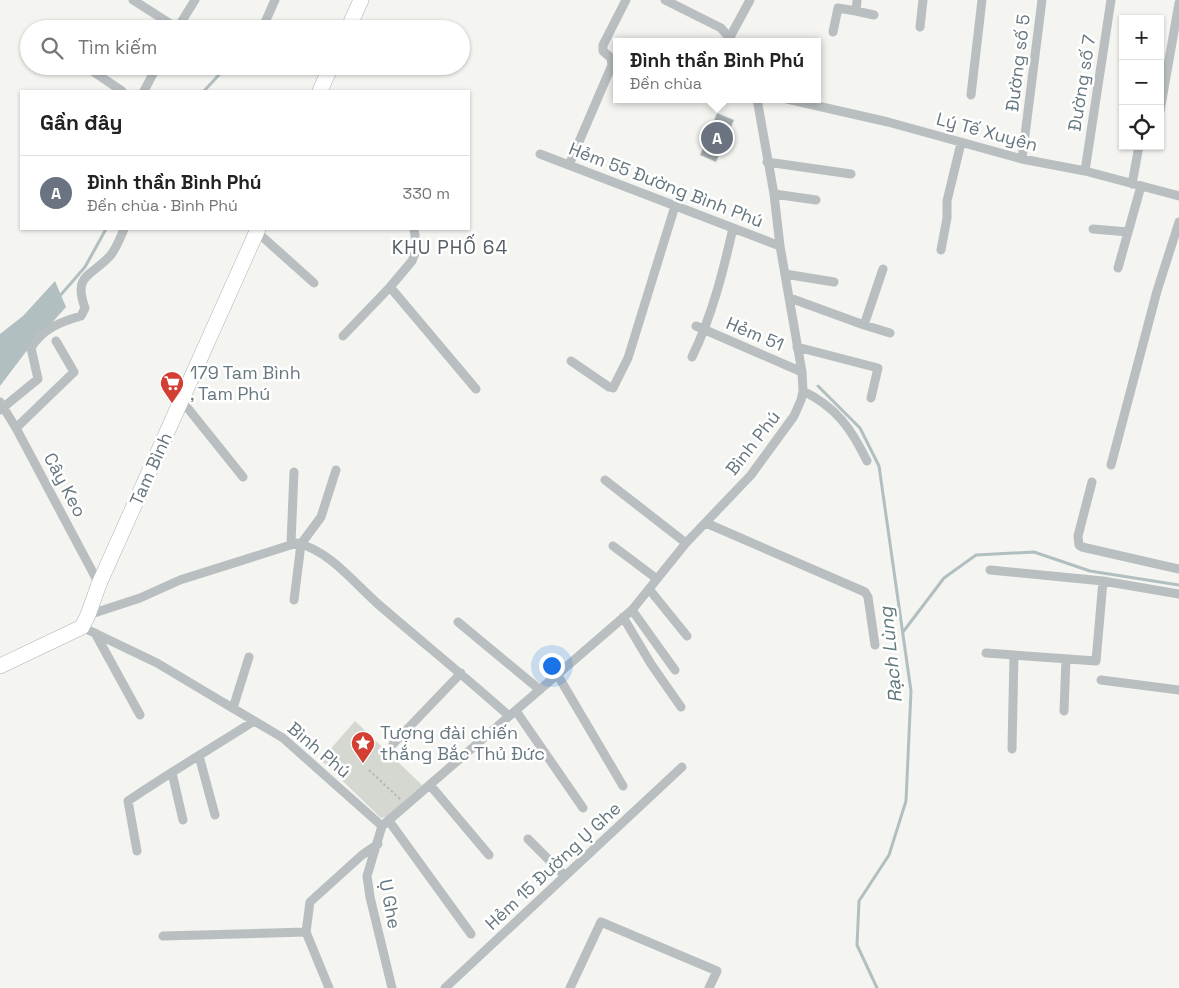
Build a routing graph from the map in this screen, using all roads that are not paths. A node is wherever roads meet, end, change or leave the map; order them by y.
1 (133, 0) edge
2 (195, 0) edge
3 (275, 0) edge
4 (361, 0) edge
5 (626, 0) edge
6 (665, 0) edge
7 (750, 0) edge
8 (857, 0) edge
9 (923, 0) edge
10 (982, 0) edge
11 (1042, 0) edge
12 (1111, 0) edge
13 (1174, 0) edge
14 (1179, 2) edge
15 (856, 11) junction
16 (874, 15) dead end
17 (163, 20) edge
18 (183, 20) edge
19 (266, 20) edge
20 (352, 20) edge
21 (920, 27) dead end
22 (833, 32) dead end
23 (731, 38) edge
24 (732, 38) edge
25 (98, 75) edge
26 (152, 75) edge
27 (327, 75) edge
28 (121, 90) edge
29 (145, 90) edge
30 (320, 90) edge
31 (970, 95) dead end
32 (758, 103) edge
33 (805, 103) edge
34 (1161, 105) edge
35 (961, 142) junction
36 (1139, 150) edge
37 (540, 154) dead end
38 (1022, 160) junction
39 (767, 162) junction
40 (569, 165) junction
41 (1085, 171) junction
42 (851, 174) dead end
43 (1136, 185) junction
44 (774, 194) junction
45 (1179, 196) edge
46 (816, 200) dead end
47 (675, 206) junction
48 (1179, 222) edge
49 (733, 228) junction
50 (1093, 229) dead end
51 (124, 230) edge
52 (257, 230) edge
53 (414, 230) edge
54 (1128, 232) junction
55 (780, 246) junction
56 (941, 250) dead end
57 (1118, 268) dead end
58 (883, 269) dead end
59 (785, 274) junction
60 (834, 282) dead end
61 (314, 283) dead end
62 (390, 288) junction
63 (790, 298) junction
64 (864, 326) junction
65 (700, 328) junction
66 (890, 333) dead end
67 (343, 336) dead end
68 (56, 341) dead end
69 (797, 348) junction
70 (692, 357) dead end
71 (571, 361) dead end
72 (802, 372) junction
73 (476, 389) dead end
74 (803, 391) junction
75 (871, 398) dead end
76 (182, 402) junction
77 (1, 406) edge
78 (16, 428) junction
79 (867, 461) dead end
80 (1111, 465) dead end
81 (336, 470) dead end
82 (294, 472) dead end
83 (243, 477) dead end
84 (605, 480) dead end
85 (1092, 482) dead end
86 (706, 523) junction
87 (291, 543) junction
88 (686, 543) junction
89 (301, 544) junction
90 (612, 546) dead end
91 (1179, 569) edge
92 (990, 570) dead end
93 (657, 579) junction
94 (1103, 581) junction
95 (99, 584) junction
96 (649, 589) junction
97 (1179, 594) edge
98 (294, 600) dead end
99 (632, 610) junction
100 (623, 618) junction
101 (458, 622) dead end
102 (88, 625) junction
103 (687, 636) dead end
104 (875, 645) dead end
105 (986, 654) dead end
106 (1014, 655) junction
107 (249, 657) dead end
108 (1066, 659) junction
109 (0, 666) edge
110 (675, 670) dead end
111 (461, 673) junction
112 (557, 674) junction
113 (1101, 680) dead end
114 (540, 690) junction
115 (1179, 690) edge
116 (681, 706) dead end
117 (233, 708) junction
118 (1064, 711) dead end
119 (512, 714) junction
120 (140, 715) dead end
121 (254, 721) junction
122 (393, 744) dead end
123 (1012, 749) dead end
124 (199, 756) junction
125 (682, 767) dead end
126 (172, 773) junction
127 (430, 785) junction
128 (623, 786) dead end
129 (583, 808) dead end
130 (215, 816) dead end
131 (183, 820) dead end
132 (385, 824) junction
133 (528, 839) dead end
134 (378, 844) junction
135 (137, 852) dead end
136 (489, 855) dead end
137 (565, 876) junction
138 (306, 932) junction
139 (471, 934) dead end
140 (163, 936) dead end
141 (329, 988) edge
142 (392, 988) edge
143 (445, 988) edge
144 (570, 988) edge
145 (710, 988) edge

1 - 17 street
2 - 18 street
3 - 19 street
4 - 20 main road
5 - 40 street
6 - 23 street
7 - 24 street
8 - 15 street
9 - 21 street
10 - 31 street
11 - 38 street, Đường số 5
12 - 41 street, Đường số 7
13 - 14 street
14 - 34 street
15 - 16 street
15 - 22 street
25 - 28 street
26 - 29 street
27 - 30 main road
32 - 39 street, Bình Phú
33 - 35 street, Lý Tế Xuyên
35 - 38 street, Lý Tế Xuyên
35 - 56 street
36 - 43 street
37 - 40 street, Hẻm 55 Đường Bình Phú
38 - 41 street, Lý Tế Xuyên
39 - 42 street
39 - 44 street, Bình Phú
40 - 47 street, Hẻm 55 Đường Bình Phú
41 - 43 street, Lý Tế Xuyên
43 - 45 street, Lý Tế Xuyên
43 - 54 street
44 - 46 street
44 - 55 street, Bình Phú
47 - 49 street, Hẻm 55 Đường Bình Phú
47 - 71 street
48 - 80 street
49 - 55 street, Hẻm 55 Đường Bình Phú
49 - 65 street
50 - 54 street
51 - 77 street
52 - 61 street
52 - 76 main road, Tam Bình
53 - 62 street
54 - 57 street
55 - 59 street, Bình Phú
58 - 64 street
59 - 60 street
59 - 63 street, Bình Phú
62 - 67 street
62 - 73 street
63 - 64 street
63 - 69 street, Bình Phú
64 - 66 street
65 - 70 street
65 - 72 street, Hẻm 51
68 - 78 street
69 - 72 street, Bình Phú
69 - 75 street
72 - 74 street, Bình Phú
74 - 79 street
74 - 86 street, Bình Phú
76 - 83 street
76 - 95 main road, Tam Bình
77 - 78 street, Cây Keo
78 - 95 street, Cây Keo
81 - 89 street
82 - 87 street
84 - 88 street
85 - 91 street
86 - 88 street, Bình Phú
86 - 104 street
87 - 89 street
87 - 102 street
88 - 93 street, Bình Phú
89 - 98 street
89 - 111 street
90 - 93 street
92 - 94 street
93 - 96 street, Bình Phú
94 - 97 street
94 - 108 street
95 - 102 main road, Tam Bình
96 - 99 street, Bình Phú
96 - 103 street
99 - 100 street, Bình Phú
99 - 110 street
100 - 112 street, Bình Phú
100 - 116 street
101 - 114 street
102 - 109 main road
102 - 117 street, Bình Phú
102 - 120 street
105 - 106 street
106 - 108 street
106 - 123 street
107 - 117 street
108 - 118 street
111 - 119 street
111 - 122 street
112 - 114 street, Bình Phú
112 - 128 street
113 - 115 street
114 - 119 street, Bình Phú
117 - 121 street, Bình Phú
119 - 127 street, Bình Phú
119 - 129 street
121 - 124 street
121 - 132 street, Bình Phú
124 - 126 street
124 - 130 street
125 - 137 street, Hẻm 15 Đường Ụ Ghe
126 - 131 street
126 - 135 street
127 - 132 street, Bình Phú
127 - 136 street
132 - 134 street, Ụ Ghe
132 - 139 street
133 - 137 street
134 - 138 street
134 - 142 street, Ụ Ghe
137 - 143 street, Hẻm 15 Đường Ụ Ghe
138 - 140 street
138 - 141 street
144 - 145 street

